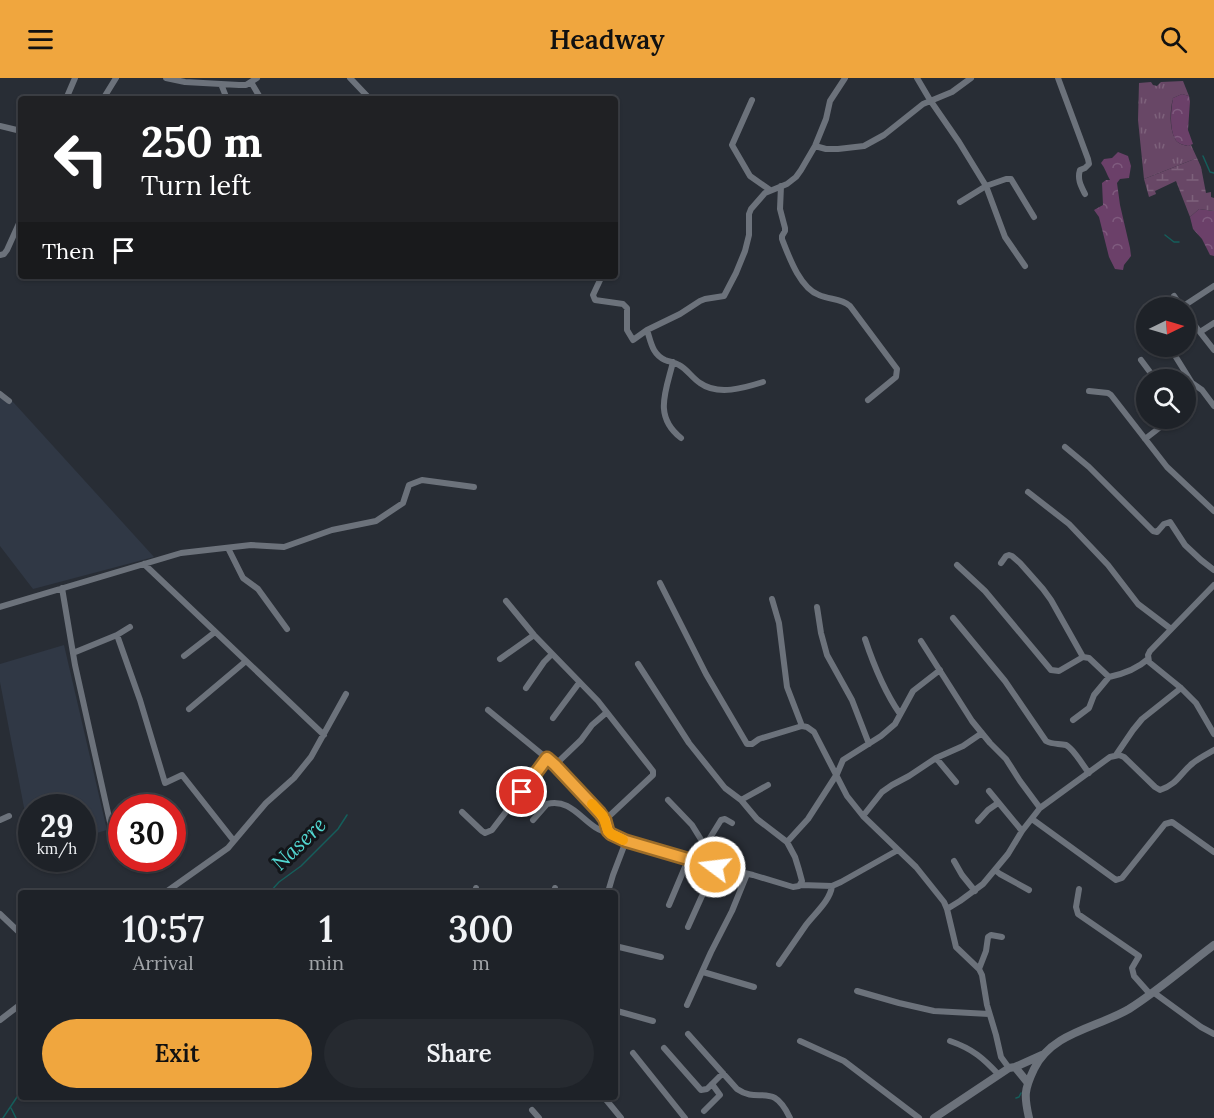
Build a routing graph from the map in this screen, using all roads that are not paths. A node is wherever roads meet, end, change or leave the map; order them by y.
1 (75, 78) edge
2 (116, 78) edge
3 (166, 78) edge
4 (257, 78) edge
5 (350, 78) edge
6 (845, 78) edge
7 (917, 78) edge
8 (971, 78) edge
9 (1058, 78) edge
10 (251, 82) junction
11 (221, 84) junction
12 (67, 96) edge
13 (105, 96) edge
14 (226, 96) edge
15 (259, 96) edge
16 (367, 96) edge
17 (752, 100) dead end
18 (930, 100) junction
19 (0, 126) edge
20 (18, 130) edge
21 (815, 146) junction
22 (781, 186) junction
23 (986, 186) junction
24 (770, 190) junction
25 (1084, 194) dead end
26 (960, 201) dead end
27 (1034, 217) dead end
28 (18, 226) edge
29 (0, 255) edge
30 (1025, 266) dead end
31 (601, 279) edge
32 (1214, 286) edge
33 (1196, 298) edge
34 (1214, 323) edge
35 (1196, 327) edge
36 (647, 330) junction
37 (1200, 332) junction
38 (1214, 350) edge
39 (1176, 357) edge
40 (1141, 360) dead end
41 (673, 362) junction
42 (1148, 369) edge
43 (763, 382) dead end
44 (1089, 391) dead end
45 (0, 394) edge
46 (868, 400) dead end
47 (9, 401) dead end
48 (1214, 406) edge
49 (1158, 429) edge
50 (681, 438) dead end
51 (1145, 439) junction
52 (1065, 447) dead end
53 (474, 487) dead end
54 (1028, 492) dead end
55 (1214, 511) edge
56 (228, 548) junction
57 (1001, 563) dead end
58 (144, 564) junction
59 (957, 565) dead end
60 (1214, 570) edge
61 (660, 582) dead end
62 (1214, 585) edge
63 (62, 588) junction
64 (772, 599) dead end
65 (506, 601) dead end
66 (0, 607) edge
67 (817, 607) dead end
68 (953, 618) dead end
69 (130, 627) dead end
70 (287, 629) dead end
71 (1171, 630) junction
72 (215, 632) junction
73 (117, 635) junction
74 (534, 635) junction
75 (865, 639) dead end
76 (921, 640) dead end
77 (73, 653) junction
78 (552, 654) junction
79 (184, 656) dead end
80 (1083, 657) junction
81 (500, 659) dead end
82 (1148, 659) junction
83 (246, 661) junction
84 (638, 664) dead end
85 (940, 670) junction
86 (1109, 676) junction
87 (579, 683) junction
88 (526, 688) dead end
89 (1181, 688) junction
90 (346, 694) dead end
91 (189, 709) dead end
92 (488, 710) dead end
93 (606, 712) junction
94 (900, 714) junction
95 (553, 718) dead end
96 (1073, 720) dead end
97 (802, 726) junction
98 (982, 733) junction
99 (1214, 734) edge
100 (324, 735) junction
101 (869, 744) junction
102 (1214, 750) edge
103 (1116, 755) junction
104 (547, 758) junction
105 (936, 758) junction
106 (555, 765) junction
107 (1089, 773) junction
108 (837, 774) junction
109 (956, 782) dead end
110 (768, 785) dead end
111 (989, 791) dead end
112 (668, 800) dead end
113 (741, 800) junction
114 (998, 803) junction
115 (1040, 808) junction
116 (462, 812) dead end
117 (108, 813) edge
118 (9, 816) dead end
119 (863, 816) junction
120 (1032, 819) junction
121 (0, 820) edge
122 (532, 820) dead end
123 (605, 820) junction
124 (978, 822) dead end
125 (732, 823) dead end
126 (1022, 831) junction
127 (610, 832) junction
128 (234, 841) junction
129 (626, 841) junction
130 (787, 842) junction
131 (705, 846) junction
132 (898, 850) junction
133 (1214, 852) edge
134 (688, 860) junction
135 (954, 861) dead end
136 (702, 864) junction
137 (715, 867) junction
138 (995, 870) junction
139 (747, 873) junction
140 (801, 885) junction
141 (832, 886) junction
142 (1079, 889) dead end
143 (169, 890) edge
144 (609, 890) edge
145 (1029, 890) dead end
146 (975, 891) junction
147 (669, 904) dead end
148 (947, 909) junction
149 (0, 914) edge
150 (688, 927) dead end
151 (18, 931) edge
152 (1002, 937) dead end
153 (1214, 945) edge
154 (618, 947) edge
155 (661, 957) dead end
156 (779, 964) dead end
157 (979, 969) junction
158 (703, 972) junction
159 (754, 987) dead end
160 (857, 991) dead end
161 (1151, 993) junction
162 (687, 1005) dead end
163 (18, 1006) edge
164 (618, 1011) edge
165 (989, 1014) junction
166 (0, 1020) edge
167 (653, 1021) dead end
168 (688, 1034) dead end
169 (1214, 1034) edge
170 (800, 1041) dead end
171 (950, 1041) dead end
172 (664, 1048) dead end
173 (633, 1053) dead end
174 (1045, 1053) junction
175 (1012, 1067) junction
176 (723, 1073) junction
177 (999, 1075) junction
178 (1028, 1083) junction
179 (712, 1084) junction
180 (606, 1100) edge
181 (532, 1110) dead end
182 (704, 1111) dead end
183 (938, 1117) edge
184 (539, 1118) edge
185 (621, 1118) edge
186 (685, 1118) edge
187 (790, 1118) edge
188 (919, 1118) edge
189 (1029, 1118) edge

1 - 12 street
2 - 13 street
3 - 11 street
4 - 10 street
5 - 16 street
6 - 21 street
7 - 18 street
8 - 18 street
9 - 25 street
10 - 11 street
10 - 15 street
11 - 14 street
17 - 24 street
18 - 21 street
18 - 23 street
19 - 20 street
21 - 22 street
22 - 24 street
22 - 46 street
23 - 26 street
23 - 27 street
23 - 30 street
24 - 36 street
28 - 29 street
31 - 36 street
32 - 33 street
34 - 37 street
35 - 37 street
36 - 41 street
37 - 38 street
39 - 48 street
40 - 42 street
41 - 43 street
41 - 50 street
44 - 51 street
45 - 47 street
49 - 51 street
51 - 55 street
52 - 60 street
53 - 56 street
54 - 71 street
56 - 58 street
56 - 70 street
57 - 80 street
58 - 63 street
58 - 72 street
59 - 80 street
61 - 97 street
62 - 71 street
63 - 66 street
63 - 77 street
64 - 97 street
65 - 74 street
67 - 101 street
68 - 107 street
69 - 73 street
71 - 82 street
72 - 79 street
72 - 83 street
73 - 77 street
73 - 128 street
74 - 78 street
74 - 81 street
75 - 94 street
76 - 85 street
77 - 117 street
78 - 87 street
78 - 88 street
80 - 86 street
82 - 86 street
82 - 89 street
83 - 91 street
83 - 100 street
84 - 113 street
85 - 94 street
85 - 98 street
86 - 96 street
87 - 93 street
87 - 95 street
89 - 99 street
89 - 103 street
90 - 100 street
92 - 104 street
93 - 106 street
93 - 123 street
94 - 101 street
97 - 108 street
98 - 105 street
98 - 115 street
100 - 128 street
101 - 108 street
102 - 103 street
103 - 107 street
104 - 106 street
104 - 116 street
105 - 109 street
105 - 119 street
106 - 123 street
107 - 115 street
108 - 119 street
108 - 130 street
110 - 113 street
111 - 114 street
112 - 131 street
113 - 130 street
114 - 124 street
114 - 126 street
115 - 120 street
118 - 121 street
119 - 132 street
120 - 126 street
120 - 133 street
122 - 127 street
123 - 127 street
125 - 131 street
126 - 138 street
127 - 129 street
128 - 143 street
129 - 134 street
129 - 144 street
130 - 140 street
131 - 136 street
132 - 141 street
132 - 148 street
134 - 136 street
134 - 147 street
135 - 146 street
136 - 137 street
137 - 139 street
137 - 150 street
138 - 145 street
138 - 146 street
139 - 140 street
139 - 158 street
140 - 141 street
141 - 156 street
142 - 161 street
146 - 148 street
148 - 157 street
149 - 151 street
152 - 157 street
153 - 161 street
154 - 155 street
157 - 165 street
158 - 159 street
158 - 162 street
160 - 165 street
161 - 169 street
161 - 174 street
163 - 166 street
164 - 167 street
165 - 175 street
168 - 176 street
170 - 188 street
171 - 177 street
172 - 179 street
173 - 186 street
174 - 175 street
174 - 178 street
175 - 177 street
175 - 178 street
176 - 179 street
176 - 187 street
177 - 183 street
178 - 189 street
179 - 182 street
180 - 185 street
181 - 184 street

